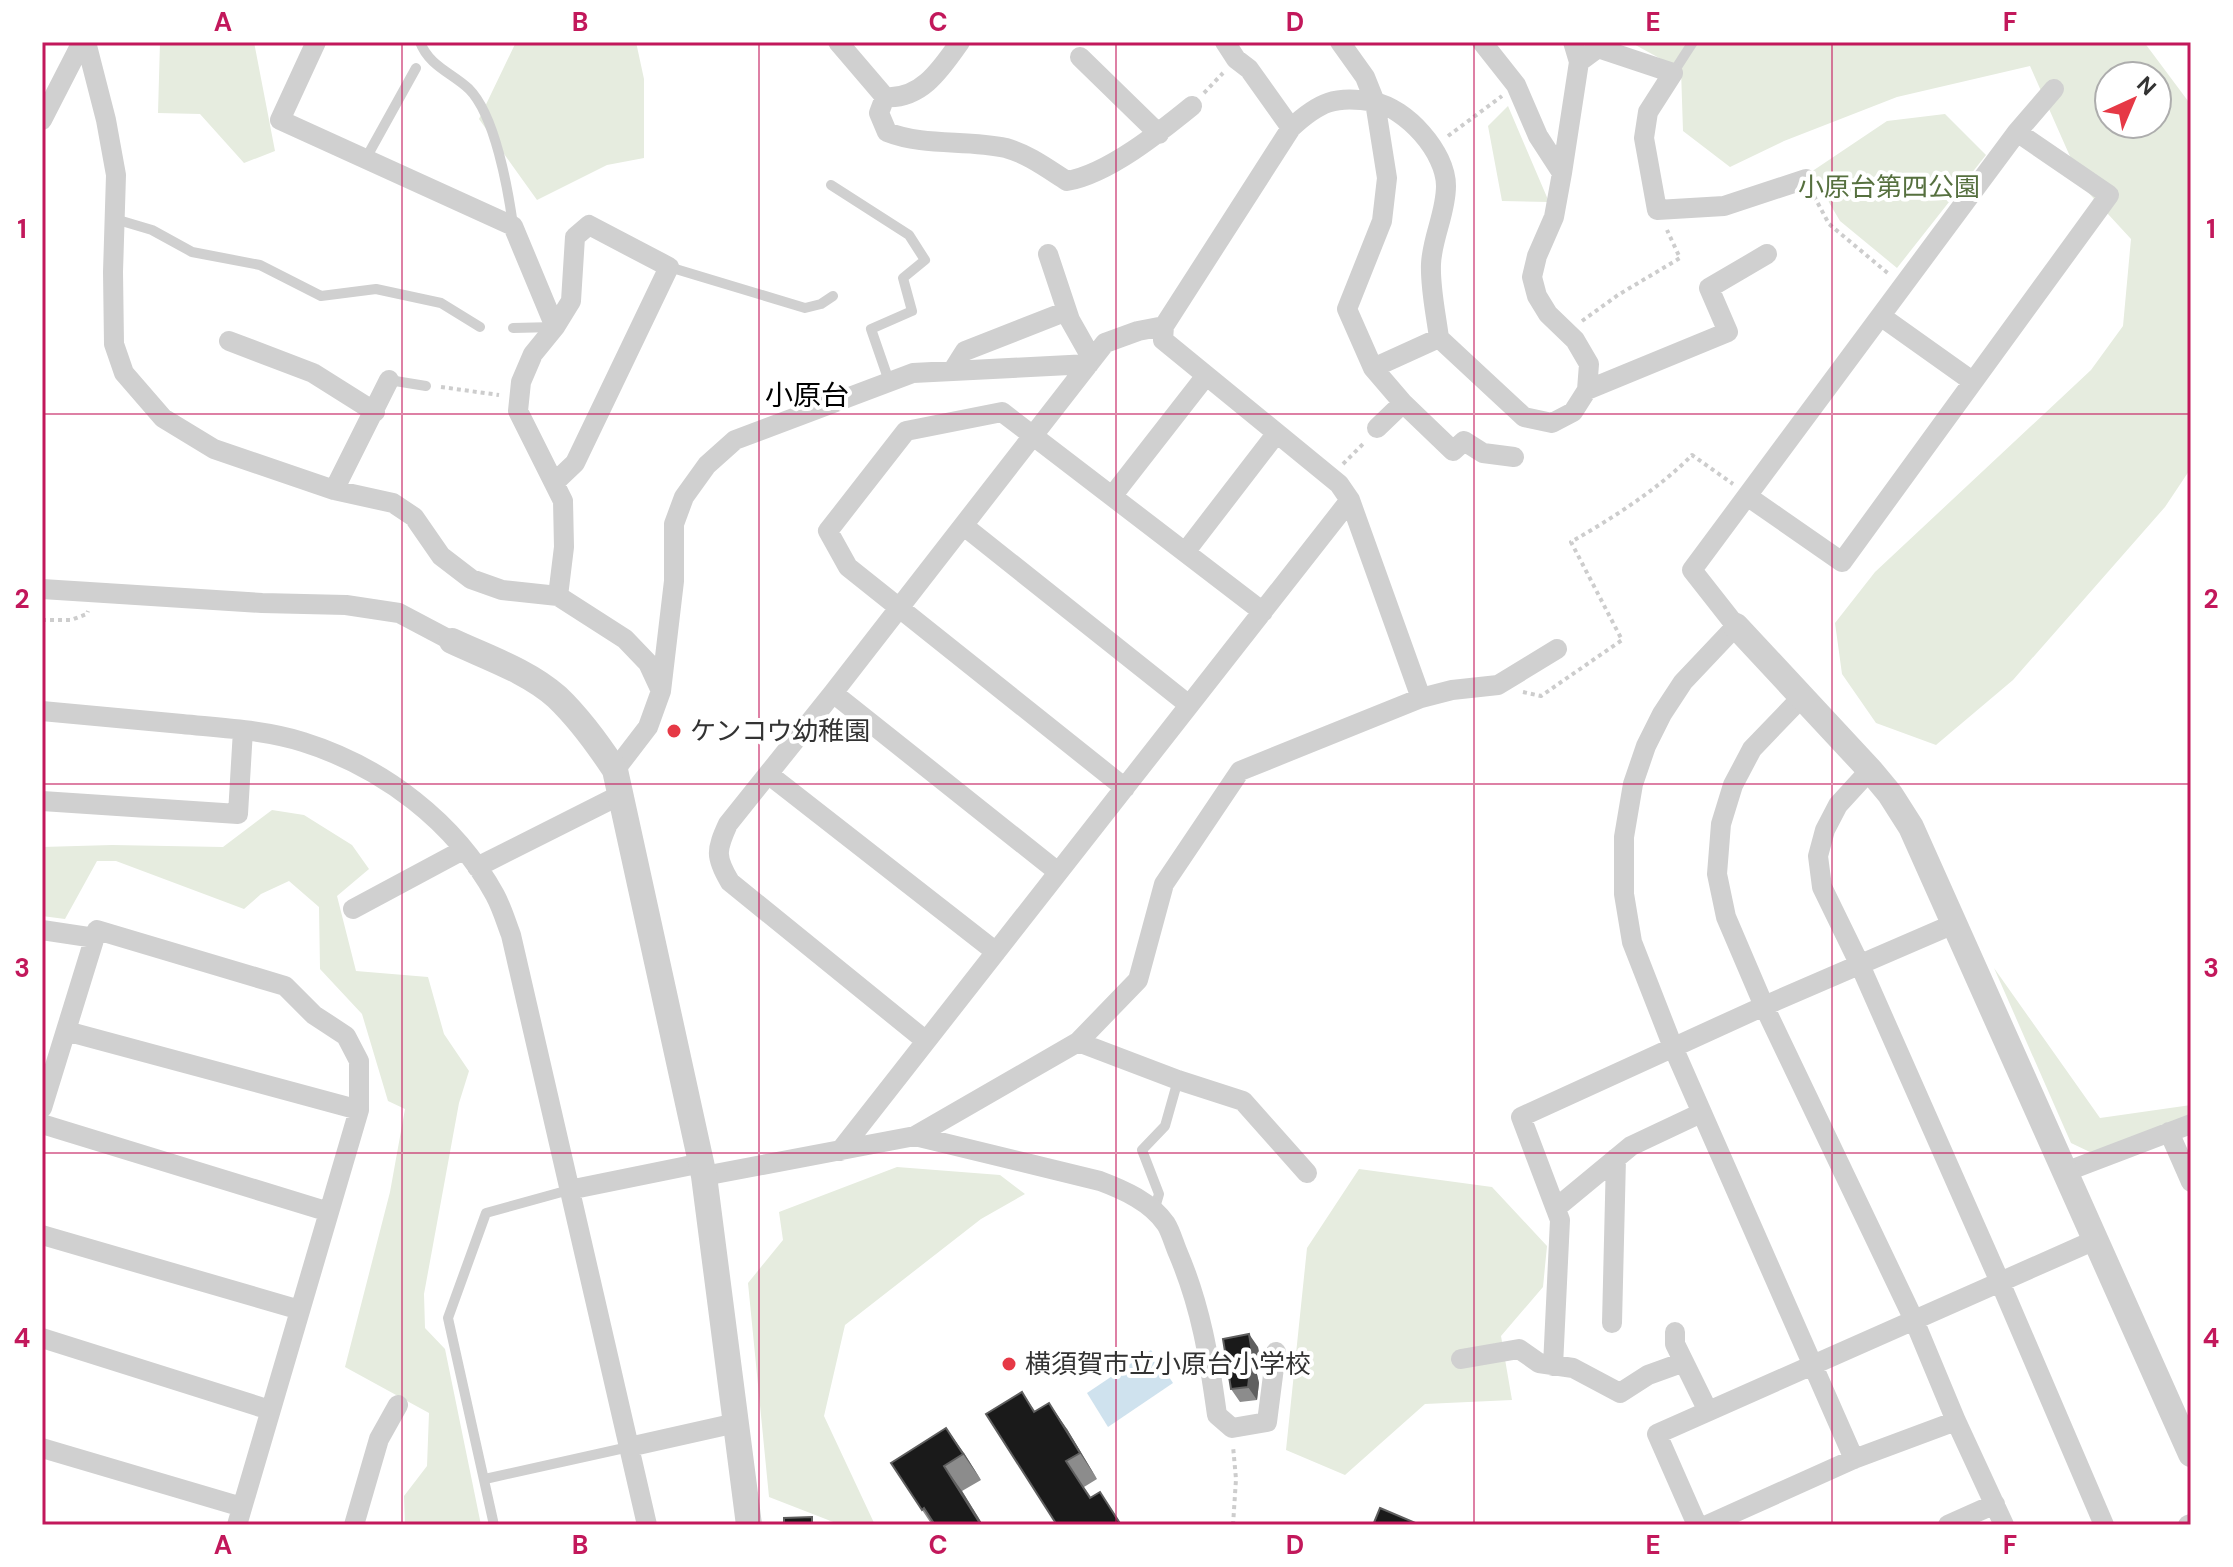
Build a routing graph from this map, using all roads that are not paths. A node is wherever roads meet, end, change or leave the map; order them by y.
1 (84, 42) edge
2 (316, 42) edge
3 (420, 42) edge
4 (838, 42) edge
5 (960, 42) edge
6 (1340, 42) edge
7 (1482, 42) edge
8 (1693, 42) edge
9 (1230, 51) edge
10 (1576, 52) edge
11 (1080, 57) dead end
12 (416, 68) dead end
13 (1673, 73) junction
14 (2054, 89) dead end
15 (885, 97) junction
16 (1375, 102) junction
17 (1192, 106) road end
18 (42, 120) edge
19 (1291, 128) junction
20 (2017, 132) junction
21 (1159, 134) junction
22 (365, 160) junction
23 (1562, 173) junction
24 (1806, 179) road end
25 (831, 185) dead end
26 (115, 219) junction
27 (513, 226) junction
28 (1048, 254) dead end
29 (1767, 254) dead end
30 (669, 267) junction
31 (833, 296) dead end
32 (1067, 311) junction
33 (1882, 317) junction
34 (1164, 326) junction
35 (480, 327) dead end
36 (555, 327) junction
37 (513, 328) dead end
38 (1439, 338) junction
39 (229, 341) dead end
40 (1090, 361) junction
41 (1373, 368) junction
42 (953, 370) junction
43 (1205, 377) junction
44 (389, 380) joint
45 (889, 381) junction
46 (1972, 381) junction
47 (426, 386) road end
48 (1587, 390) junction
49 (1403, 403) junction
50 (375, 412) junction
51 (1377, 428) road end
52 (1276, 434) junction
53 (1033, 435) junction
54 (1514, 457) dead end
55 (554, 483) junction
56 (334, 490) junction
57 (1740, 490) junction
58 (1113, 495) junction
59 (1350, 500) junction
60 (964, 526) junction
61 (1186, 551) junction
62 (42, 589) edge
63 (558, 596) junction
64 (900, 608) junction
65 (1263, 612) junction
66 (1736, 626) junction
67 (452, 641) joint
68 (1557, 649) dead end
69 (661, 691) junction
70 (833, 693) junction
71 (1421, 698) junction
72 (1801, 698) junction
73 (1189, 705) junction
74 (42, 711) edge
75 (243, 730) junction
76 (1870, 770) junction
77 (768, 774) junction
78 (617, 783) junction
79 (1125, 788) junction
80 (42, 801) edge
81 (463, 850) junction
82 (477, 867) junction
83 (1058, 872) junction
84 (353, 909) dead end
85 (1956, 923) junction
86 (42, 930) edge
87 (95, 938) junction
88 (996, 952) junction
89 (1860, 965) junction
90 (1764, 1006) junction
91 (66, 1031) junction
92 (926, 1041) junction
93 (1078, 1042) junction
94 (1673, 1047) junction
95 (1178, 1080) junction
96 (42, 1108) edge
97 (359, 1110) junction
98 (1701, 1113) junction
99 (42, 1124) edge
100 (2191, 1124) edge
101 (2169, 1132) junction
102 (915, 1136) junction
103 (840, 1151) junction
104 (1616, 1158) junction
105 (703, 1169) junction
106 (2065, 1172) junction
107 (1307, 1173) dead end
108 (2191, 1182) edge
109 (569, 1190) junction
110 (1556, 1208) junction
111 (1154, 1211) junction
112 (329, 1212) junction
113 (42, 1235) edge
114 (2095, 1240) junction
115 (2000, 1282) junction
116 (300, 1310) junction
117 (1914, 1320) junction
118 (1612, 1323) dead end
119 (1675, 1332) dead end
120 (42, 1338) edge
121 (1276, 1352) dead end
122 (1461, 1359) dead end
123 (1684, 1362) junction
124 (1812, 1364) junction
125 (1553, 1366) junction
126 (398, 1405) dead end
127 (270, 1410) junction
128 (1708, 1411) junction
129 (1956, 1421) junction
130 (736, 1423) junction
131 (629, 1447) junction
132 (42, 1448) edge
133 (2191, 1454) edge
134 (1854, 1459) junction
135 (485, 1479) junction
136 (1995, 1504) junction
137 (240, 1516) edge
138 (354, 1525) edge
139 (494, 1525) edge
140 (647, 1525) edge
141 (749, 1525) edge
142 (1697, 1525) edge
143 (1707, 1525) edge
144 (1948, 1525) edge
145 (2004, 1525) edge
146 (2104, 1525) edge

1 - 18 street
1 - 26 street
2 - 22 street
3 - 27 lane
4 - 15 street
5 - 15 street
6 - 16 street
7 - 23 street
8 - 13 lane
9 - 19 street
10 - 13 street
10 - 23 street
11 - 21 street
12 - 22 lane
13 - 24 street
14 - 20 street
15 - 21 street
16 - 19 street
16 - 38 street
16 - 41 street
17 - 21 street
19 - 34 street
20 - 33 street
20 - 46 street
22 - 27 street
23 - 48 street
25 - 45 lane
26 - 35 lane
26 - 56 street
27 - 36 street
28 - 32 street
29 - 48 street
30 - 31 lane
30 - 36 street
30 - 55 street
32 - 40 street
32 - 42 street
33 - 46 street
33 - 57 street
34 - 40 street
34 - 43 street
36 - 37 lane
36 - 55 street
38 - 41 street
38 - 48 street
39 - 50 street
40 - 42 street
40 - 53 street
41 - 49 street
42 - 45 street
43 - 52 street
43 - 58 street
44 - 47 lane
44 - 50 street
45 - 69 street
46 - 57 street
49 - 51 street
49 - 54 street
50 - 56 street
52 - 59 street
52 - 61 street
53 - 58 street
53 - 60 street
53 - 64 street
55 - 63 street
56 - 63 street
57 - 66 street
58 - 61 street
59 - 65 street
59 - 71 street
60 - 64 street
60 - 73 street
61 - 65 street
62 - 67 street
63 - 69 street
64 - 70 street
64 - 79 street
65 - 73 street
66 - 72 street
66 - 94 street
67 - 78 street
68 - 71 street
69 - 78 street
70 - 77 street
70 - 83 street
71 - 93 street
72 - 76 street
72 - 90 street
73 - 79 street
74 - 75 street
75 - 80 street
75 - 81 street
76 - 85 street
76 - 89 street
77 - 88 street
77 - 92 street
78 - 82 street
78 - 105 street
79 - 83 street
81 - 82 street
81 - 84 street
82 - 109 street
83 - 88 street
85 - 89 street
85 - 106 street
86 - 87 street
87 - 91 street
87 - 97 street
88 - 92 street
89 - 90 street
89 - 115 street
90 - 94 street
90 - 117 street
91 - 96 street
91 - 97 street
92 - 103 street
93 - 95 street
93 - 102 street
94 - 98 street
94 - 110 street
95 - 107 street
95 - 111 lane
97 - 112 street
98 - 104 street
98 - 124 street
99 - 112 street
100 - 101 street
101 - 106 street
101 - 108 street
102 - 103 street
102 - 111 street
103 - 105 street
104 - 110 street
104 - 118 street
105 - 109 street
105 - 130 street
106 - 114 street
109 - 131 street
109 - 135 lane
110 - 125 street
111 - 121 street
112 - 116 street
113 - 116 street
114 - 115 street
114 - 133 street
115 - 117 street
115 - 146 street
116 - 127 street
117 - 124 street
117 - 129 street
119 - 123 street
120 - 127 street
122 - 125 street
123 - 125 street
123 - 128 street
124 - 128 street
124 - 134 street
126 - 138 street
127 - 137 street
128 - 142 street
129 - 134 street
129 - 136 street
130 - 131 street
130 - 141 street
131 - 135 lane
131 - 140 street
132 - 137 street
134 - 143 street
135 - 139 lane
136 - 144 street
136 - 145 street

